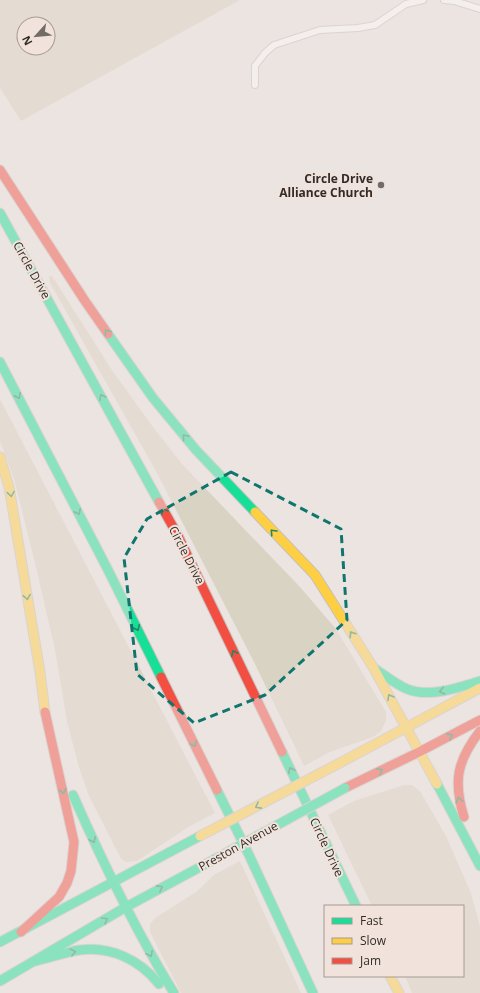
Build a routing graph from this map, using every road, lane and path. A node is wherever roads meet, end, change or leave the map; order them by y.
1 (423, 0) edge
2 (444, 0) edge
3 (480, 9) edge
4 (255, 85) dead end
5 (0, 170) edge
6 (0, 213) edge
7 (0, 362) edge
8 (0, 457) edge
9 (373, 667) junction
10 (480, 681) edge
11 (480, 688) edge
12 (46, 712) junction
13 (480, 720) edge
14 (406, 727) junction
15 (480, 732) edge
16 (419, 752) junction
17 (480, 865) edge
18 (114, 882) junction
19 (356, 905) edge
20 (126, 907) junction
21 (21, 932) junction
22 (0, 942) edge
23 (35, 962) junction
24 (391, 977) edge
25 (0, 981) edge
26 (167, 993) edge
27 (174, 993) edge
28 (313, 993) edge
29 (399, 993) edge

1 - 4 lane
2 - 3 lane
9 -> 5 main road
19 -> 6 main road, Circle Drive
7 -> 28 main road
8 -> 12 main road
10 -> 9 main road
14 -> 9 main road
11 - 14 main road
12 -> 18 main road
12 -> 21 main road
16 -> 13 main road, Preston Avenue
14 - 16 main road
14 -> 18 main road, bridge
17 -> 15 main road
16 - 17 main road
20 -> 16 main road, Preston Avenue, bridge
18 - 20 main road
18 - 21 main road
23 -> 20 main road, Preston Avenue
20 -> 27 main road
21 - 22 main road
23 - 25 main road, Preston Avenue
23 -> 26 main road
24 - 29 main road

